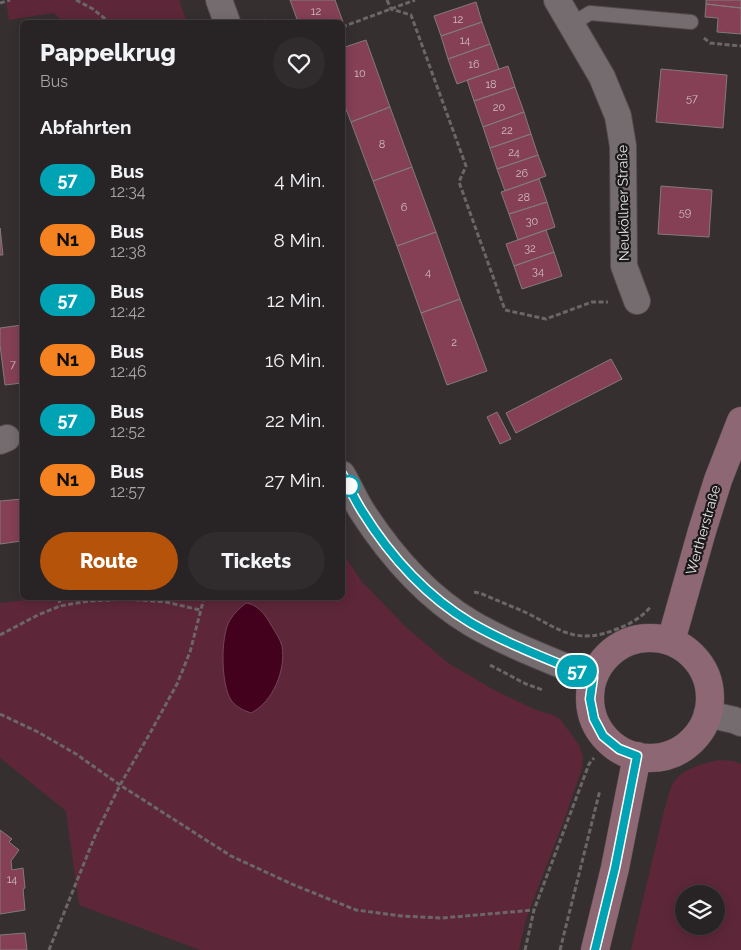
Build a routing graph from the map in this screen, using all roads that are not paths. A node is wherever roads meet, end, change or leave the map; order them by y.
1 (219, 0) edge
2 (557, 0) edge
3 (226, 20) edge
4 (691, 22) road end
5 (572, 24) junction
6 (636, 301) road end
7 (741, 420) edge
8 (345, 480) edge
9 (672, 642) junction
10 (593, 678) junction
11 (708, 714) junction
12 (741, 723) edge
13 (637, 756) junction
14 (595, 950) edge

1 - 3 street
2 - 5 street, Neuköllner Straße
4 - 5 lane
5 - 6 street, Neuköllner Straße
7 - 9 main road, Wertherstraße
8 - 10 street
9 - 10 main road
9 - 11 main road
10 - 13 main road
11 - 12 street
11 - 13 main road
13 - 14 main road

